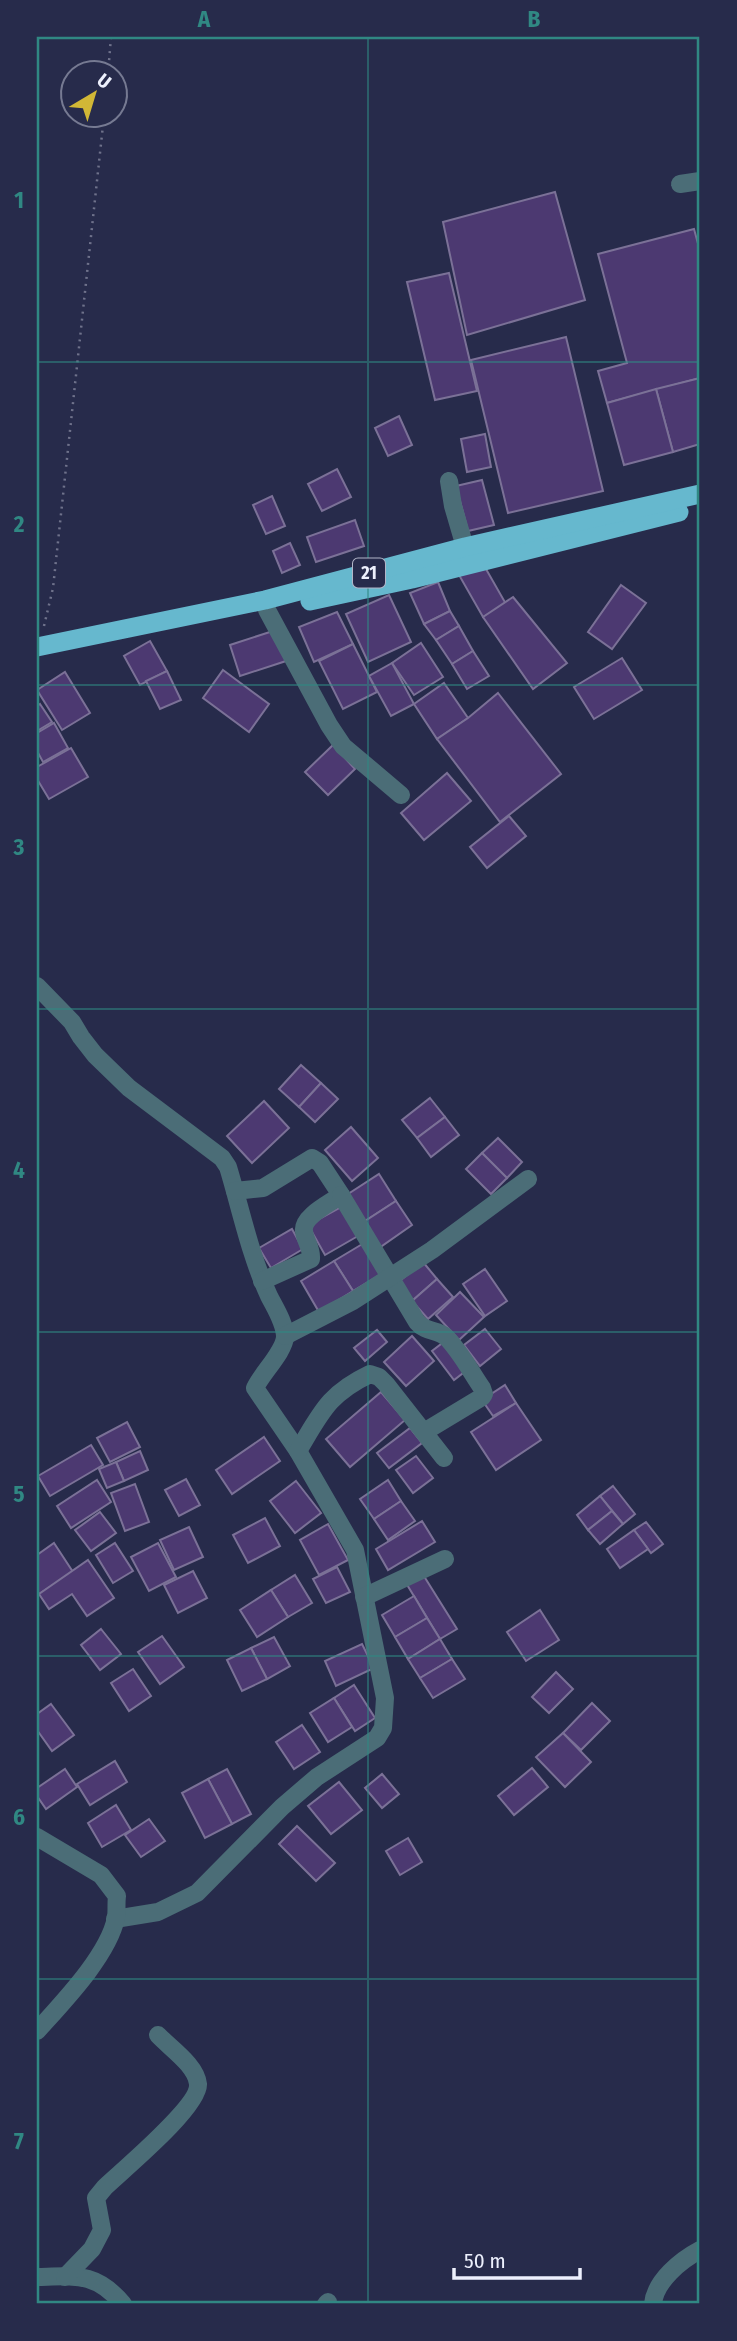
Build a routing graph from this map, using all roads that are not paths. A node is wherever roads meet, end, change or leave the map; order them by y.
1 (700, 181) edge
2 (680, 184) dead end
3 (449, 481) dead end
4 (700, 494) edge
5 (700, 507) edge
6 (465, 547) junction
7 (267, 610) junction
8 (37, 651) edge
9 (401, 795) dead end
10 (37, 986) edge
11 (528, 1179) dead end
12 (235, 1191) junction
13 (341, 1195) junction
14 (390, 1277) junction
15 (262, 1281) junction
16 (285, 1336) junction
17 (424, 1432) junction
18 (298, 1451) junction
19 (443, 1458) dead end
20 (445, 1559) dead end
21 (364, 1597) junction
22 (37, 1837) edge
23 (116, 1919) junction
24 (37, 2031) edge
25 (158, 2035) dead end
26 (700, 2250) edge
27 (37, 2277) edge
28 (65, 2277) junction
29 (123, 2304) edge
30 (653, 2304) edge

1 - 2 street
3 - 6 street
4 - 6 highway, 21
5 - 7 highway, 21
6 - 8 highway, 21
7 - 8 highway, 21
7 - 9 street
10 - 12 street
11 - 14 street
12 - 13 street
12 - 15 street
13 - 14 street
13 - 15 street
14 - 16 street
14 - 17 street
15 - 16 street
16 - 18 street
17 - 18 street
17 - 19 street
18 - 21 street
20 - 21 street
21 - 23 street
22 - 23 street
23 - 24 street
25 - 28 street
26 - 30 street
27 - 28 street
28 - 29 street

